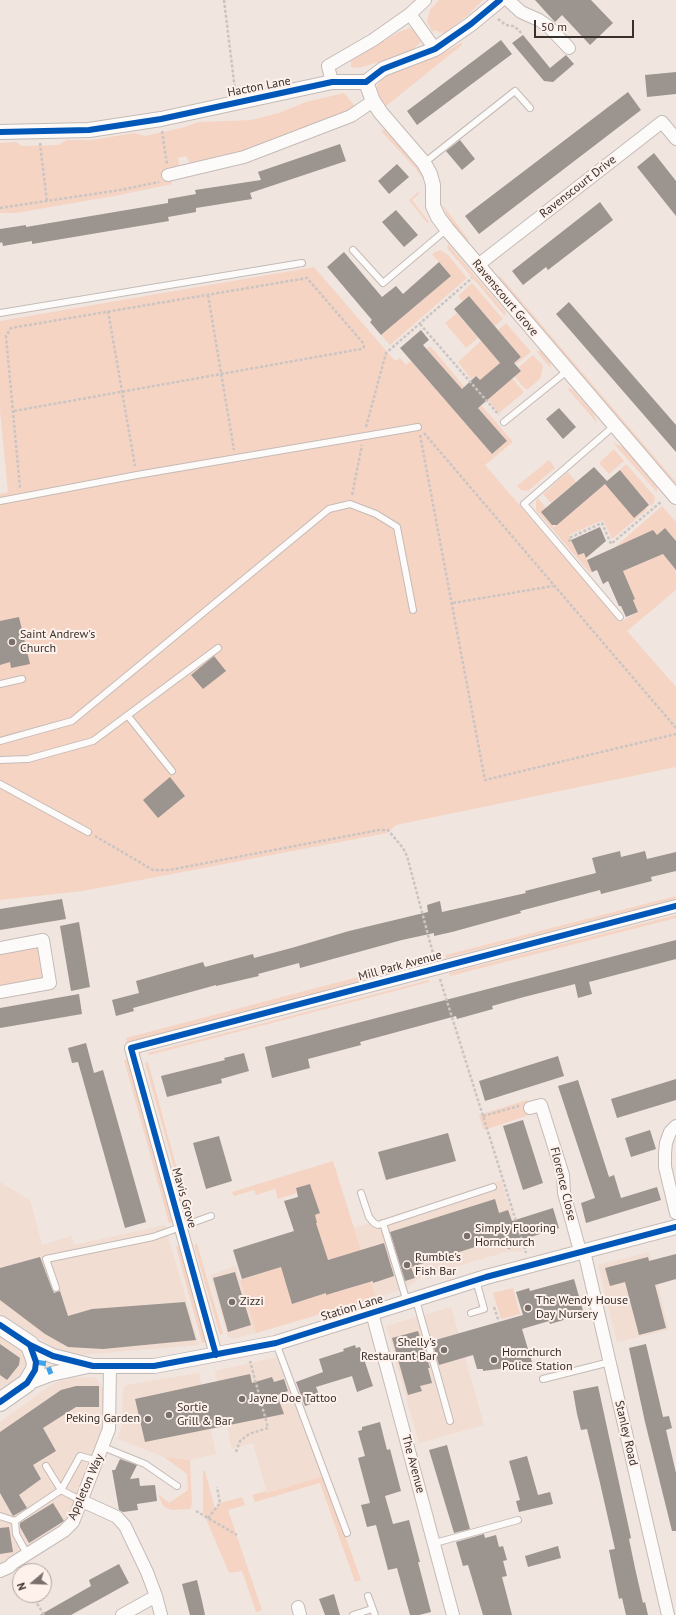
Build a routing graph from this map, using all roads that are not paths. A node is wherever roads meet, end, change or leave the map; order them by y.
1 (425, 0) edge
2 (500, 0) edge
3 (508, 0) edge
4 (410, 14) junction
5 (569, 48) dead end
6 (434, 49) junction
7 (332, 82) junction
8 (366, 82) junction
9 (373, 101) junction
10 (530, 108) dead end
11 (0, 132) edge
12 (676, 139) edge
13 (424, 163) junction
14 (168, 175) road end
15 (447, 229) junction
16 (353, 250) dead end
17 (302, 263) dead end
18 (480, 268) junction
19 (0, 313) edge
20 (567, 371) junction
21 (504, 422) road end
22 (614, 426) junction
23 (418, 427) road end
24 (674, 495) edge
25 (0, 501) edge
26 (412, 610) dead end
27 (620, 617) dead end
28 (218, 648) dead end
29 (22, 679) dead end
30 (0, 684) edge
31 (128, 716) junction
32 (0, 741) edge
33 (0, 760) edge
34 (172, 771) dead end
35 (0, 784) edge
36 (88, 832) road end
37 (676, 906) edge
38 (0, 948) edge
39 (0, 992) edge
40 (130, 1048) joint
41 (530, 1108) road end
42 (676, 1126) edge
43 (493, 1187) dead end
44 (361, 1193) dead end
45 (676, 1213) edge
46 (212, 1216) dead end
47 (383, 1223) junction
48 (676, 1227) edge
49 (181, 1228) junction
50 (582, 1251) junction
51 (476, 1280) junction
52 (56, 1288) dead end
53 (411, 1301) junction
54 (372, 1313) junction
55 (471, 1313) dead end
56 (0, 1325) edge
57 (276, 1343) junction
58 (30, 1345) junction
59 (216, 1354) junction
60 (610, 1362) junction
61 (93, 1366) junction
62 (110, 1366) junction
63 (543, 1379) dead end
64 (28, 1383) junction
65 (0, 1402) edge
66 (450, 1421) dead end
67 (103, 1447) junction
68 (98, 1461) junction
69 (46, 1466) dead end
70 (177, 1486) dead end
71 (61, 1490) junction
72 (82, 1501) junction
73 (0, 1516) edge
74 (518, 1520) dead end
75 (15, 1521) junction
76 (347, 1532) dead end
77 (435, 1544) junction
78 (27, 1554) junction
79 (0, 1571) edge
80 (156, 1596) junction
81 (368, 1596) dead end
82 (373, 1612) edge
83 (122, 1615) edge
84 (161, 1615) edge
85 (353, 1615) edge
86 (453, 1615) edge
87 (668, 1615) edge

1 - 4 street
2 - 6 street
3 - 5 street
4 - 6 street
4 - 7 street
6 - 8 street
7 - 8 street, Hacton Lane
7 - 11 street, Hacton Lane
8 - 9 street, Ravenscourt Grove
9 - 13 street, Ravenscourt Grove
9 - 14 street
10 - 13 lane
12 - 18 street, Ravenscourt Drive
13 - 15 street, Ravenscourt Grove
15 - 16 lane
15 - 18 street, Ravenscourt Grove
17 - 19 lane
18 - 20 street, Ravenscourt Grove
20 - 21 lane
20 - 22 street, Ravenscourt Grove
22 - 24 street, Ravenscourt Grove
22 - 27 lane
23 - 25 lane
26 - 32 lane
28 - 31 lane
29 - 30 lane
31 - 33 lane
31 - 34 lane
35 - 36 lane
37 - 40 street, Mill Park Avenue
38 - 39 street
40 - 49 street, Mavis Grove
41 - 50 street, Florence Close
42 - 45 street
43 - 47 lane
44 - 47 lane
46 - 49 lane
47 - 53 lane
48 - 50 street, Station Lane
49 - 52 lane
49 - 59 street, Mavis Grove
50 - 51 street, Station Lane
50 - 60 street, Stanley Road
51 - 53 street, Station Lane
51 - 55 lane
53 - 54 street, Station Lane
53 - 66 lane
54 - 57 street, Station Lane
54 - 77 street, The Avenue
56 - 58 main road, Station Lane
57 - 59 street, Station Lane
57 - 76 lane
58 - 61 street, Station Lane
58 - 64 main road
59 - 62 street, Station Lane
60 - 63 lane
60 - 87 street, Stanley Road
61 - 62 street, Station Lane
61 - 64 street, Station Lane
62 - 67 street, Appleton Way
64 - 65 main road
67 - 68 street, Appleton Way
67 - 70 lane
68 - 71 lane
68 - 72 street, Appleton Way
69 - 71 lane
71 - 72 lane
71 - 75 lane
72 - 78 street, Appleton Way
72 - 80 street
73 - 75 lane
74 - 77 lane
75 - 78 lane
77 - 86 street, The Avenue
78 - 79 street, Appleton Way
80 - 83 street
80 - 84 street
81 - 82 lane
82 - 85 lane

